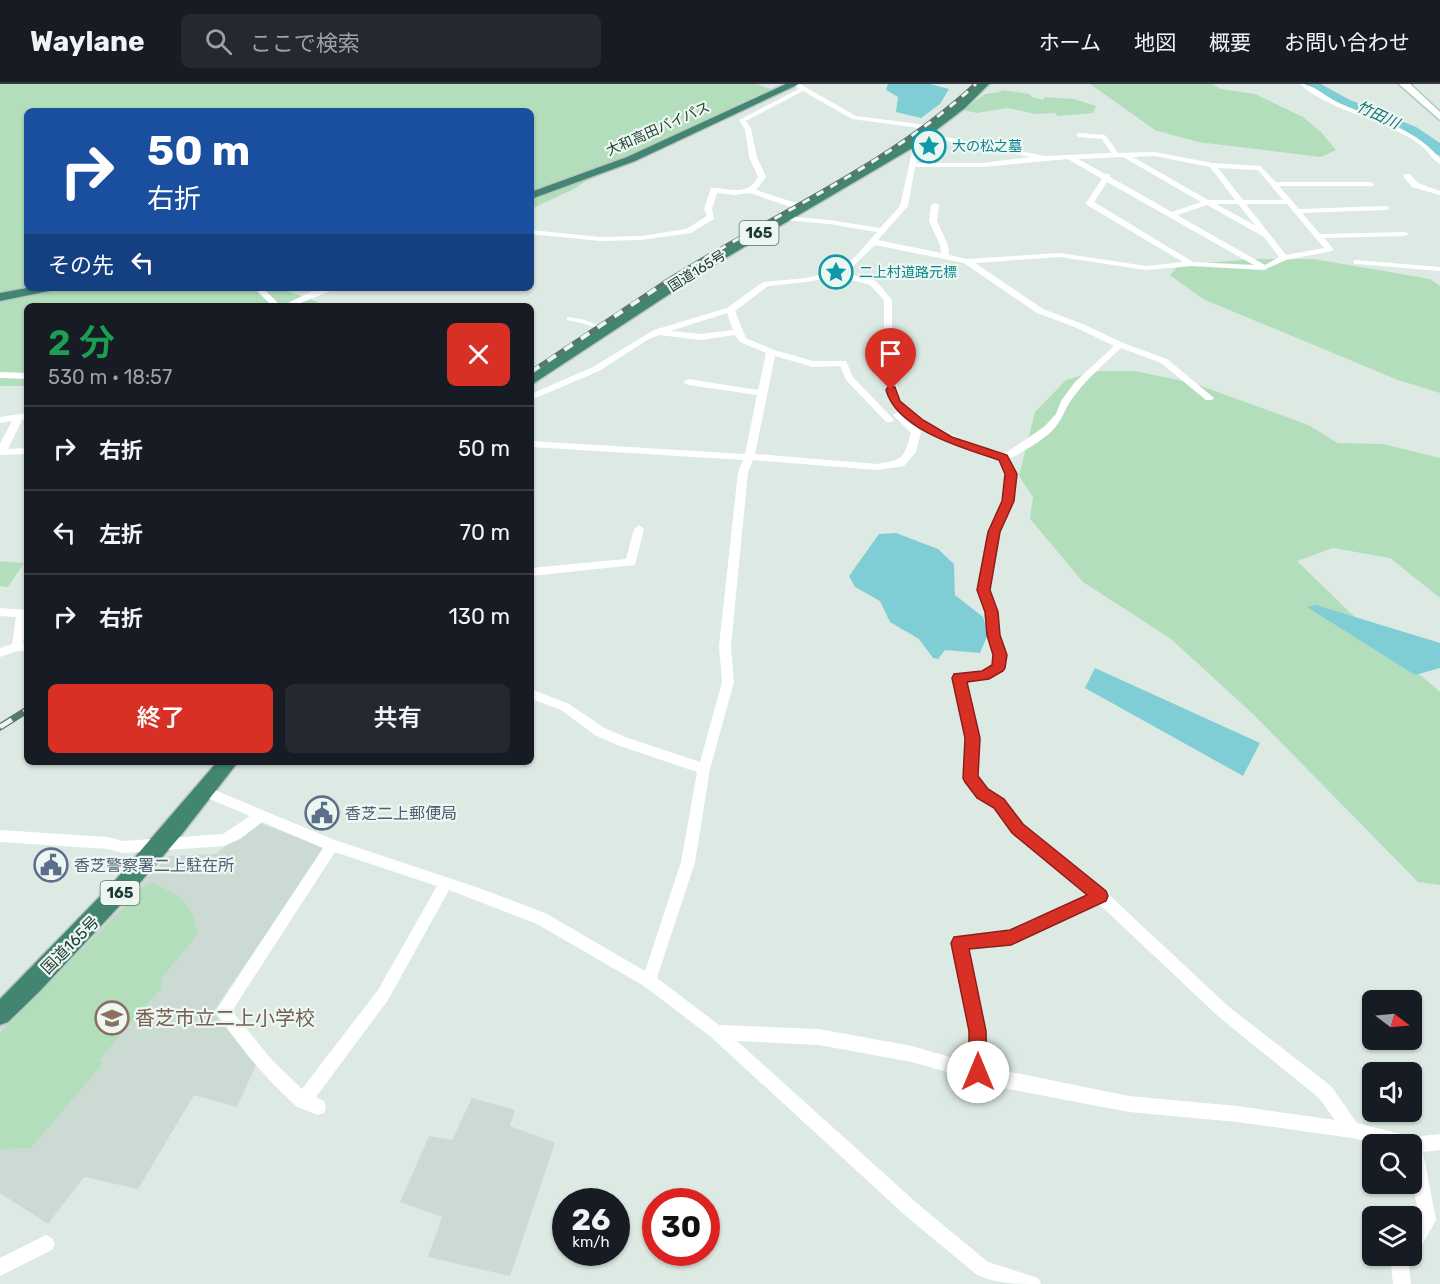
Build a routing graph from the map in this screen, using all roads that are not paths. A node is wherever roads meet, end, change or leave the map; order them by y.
1 (984, 84) edge
2 (1404, 84) edge
3 (1414, 84) edge
4 (798, 86) edge
5 (1305, 86) edge
6 (1321, 86) dead end
7 (1440, 107) edge
8 (1440, 117) edge
9 (925, 134) junction
10 (1079, 135) dead end
11 (1119, 155) junction
12 (1068, 156) junction
13 (1045, 158) junction
14 (1440, 162) edge
15 (913, 165) junction
16 (1212, 165) junction
17 (1107, 176) junction
18 (1407, 176) dead end
19 (1274, 184) junction
20 (1370, 184) dead end
21 (751, 191) junction
22 (1440, 193) edge
23 (534, 195) edge
24 (1208, 202) junction
25 (1240, 202) junction
26 (1289, 202) junction
27 (935, 205) dead end
28 (802, 208) junction
29 (1386, 208) dead end
30 (1296, 211) junction
31 (1173, 214) junction
32 (784, 218) junction
33 (883, 231) junction
34 (534, 232) edge
35 (1405, 234) dead end
36 (1264, 235) junction
37 (1318, 236) junction
38 (874, 242) junction
39 (945, 256) junction
40 (1284, 258) junction
41 (967, 261) junction
42 (1357, 262) dead end
43 (1191, 264) junction
44 (1264, 268) junction
45 (1440, 269) edge
46 (839, 274) junction
47 (30, 291) edge
48 (261, 291) edge
49 (323, 291) edge
50 (0, 297) edge
51 (274, 303) edge
52 (293, 303) edge
53 (730, 310) junction
54 (569, 319) dead end
55 (605, 329) junction
56 (657, 332) junction
57 (738, 332) junction
58 (1120, 345) junction
59 (771, 352) junction
60 (0, 375) edge
61 (24, 376) edge
62 (534, 379) edge
63 (687, 382) dead end
64 (764, 393) junction
65 (534, 395) edge
66 (1209, 398) dead end
67 (895, 402) junction
68 (23, 417) edge
69 (0, 420) edge
70 (889, 420) dead end
71 (534, 444) edge
72 (24, 451) edge
73 (0, 452) edge
74 (749, 456) junction
75 (1003, 458) junction
76 (639, 530) dead end
77 (534, 572) edge
78 (0, 612) edge
79 (22, 647) edge
80 (0, 653) edge
81 (534, 695) edge
82 (226, 765) edge
83 (704, 769) junction
84 (205, 791) junction
85 (261, 815) junction
86 (0, 836) edge
87 (162, 844) junction
88 (332, 845) junction
89 (446, 883) junction
90 (1101, 896) junction
91 (649, 981) junction
92 (0, 1014) edge
93 (716, 1032) junction
94 (978, 1072) junction
95 (303, 1101) junction
96 (318, 1107) dead end
97 (1352, 1130) junction
98 (1369, 1134) edge
99 (1440, 1143) edge
100 (1422, 1144) edge
101 (1422, 1190) edge
102 (1422, 1230) edge
103 (46, 1244) dead end
104 (1400, 1266) edge
105 (0, 1267) edge
106 (984, 1276) edge
107 (1032, 1284) edge
108 (1402, 1284) edge

1 - 9 highway, 国道165号 / 165
2 - 8 main road
3 - 7 main road
4 - 9 street
4 - 21 street
4 - 23 highway, 大和高田バイパス
5 - 6 street
5 - 14 street
9 - 13 street
9 - 15 street
9 - 28 highway, 国道165号 / 165
10 - 11 street
11 - 12 street
11 - 16 street
11 - 24 street
12 - 13 street
12 - 17 street
13 - 15 street
15 - 33 street
16 - 19 street
16 - 25 street
17 - 31 street
17 - 43 street
18 - 22 street
19 - 20 street
19 - 26 street
21 - 28 street
21 - 34 street
24 - 25 street
24 - 31 street
24 - 36 street
25 - 26 street
25 - 36 street
26 - 30 street
27 - 39 street
28 - 32 highway, 国道165号 / 165
29 - 30 street
30 - 37 street
31 - 44 street
32 - 33 street
32 - 55 highway, 国道165号 / 165
33 - 38 street
35 - 37 street
36 - 40 street
37 - 40 street
38 - 39 street
38 - 46 street
39 - 41 street
40 - 44 street
41 - 43 street
41 - 58 street
42 - 45 street
43 - 44 street
46 - 53 street
46 - 67 street
47 - 50 highway
48 - 51 street
49 - 52 street
53 - 56 street
53 - 57 street
54 - 55 street
55 - 62 highway, 国道165号 / 165
56 - 57 street
56 - 65 street
57 - 59 street
58 - 66 street
58 - 75 street
59 - 64 street
59 - 70 street
60 - 61 street
63 - 64 street
64 - 74 street
67 - 74 street
67 - 75 street
68 - 69 street
68 - 73 street
71 - 74 street
72 - 73 street
74 - 83 street
75 - 90 street
76 - 77 street
78 - 79 street
79 - 80 street
81 - 83 street
82 - 84 highway, 国道165号 / 165
83 - 91 street
84 - 85 street
84 - 87 highway, 国道165号 / 165
85 - 87 street
85 - 88 street
86 - 87 street
87 - 92 highway, 国道165号 / 165
88 - 89 street
88 - 95 street
89 - 91 street
89 - 95 street
90 - 94 street
90 - 97 street
91 - 93 street
93 - 94 street
93 - 106 street
94 - 97 street
95 - 96 street
97 - 98 street
99 - 100 street
101 - 102 street
103 - 105 street
104 - 108 street
106 - 107 street

